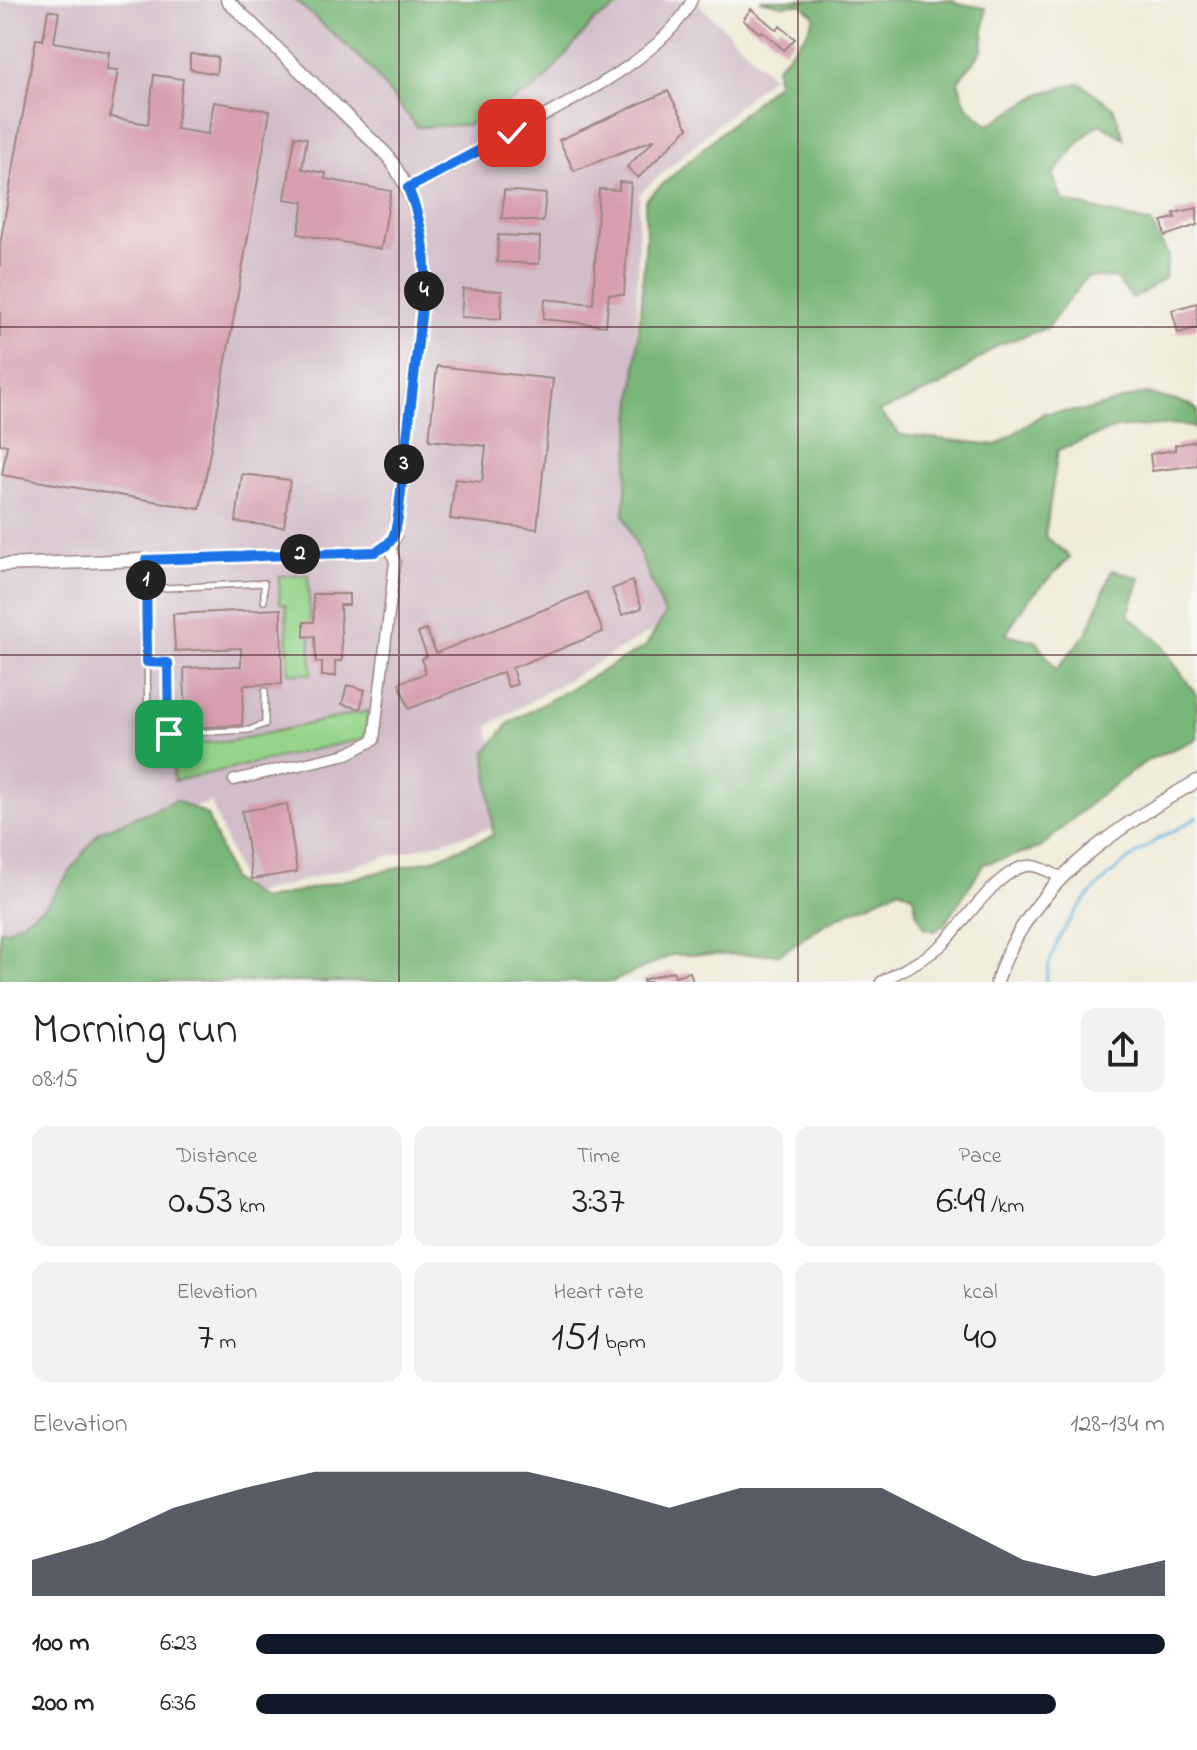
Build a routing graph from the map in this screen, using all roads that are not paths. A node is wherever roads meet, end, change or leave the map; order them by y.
1 (227, 0) edge
2 (692, 0) edge
3 (408, 188) junction
4 (390, 546) junction
5 (146, 560) junction
6 (0, 565) edge
7 (146, 589) junction
8 (264, 601) dead end
9 (147, 662) junction
10 (265, 691) dead end
11 (169, 734) junction
12 (234, 780) dead end
13 (1197, 781) edge
14 (1062, 878) junction
15 (881, 982) edge
16 (997, 982) edge

1 - 3 street
2 - 3 street
3 - 4 street
4 - 5 street
4 - 12 street
5 - 6 street
5 - 7 lane
7 - 8 lane
7 - 9 lane
9 - 11 lane
9 - 11 lane
10 - 11 lane
13 - 14 street
14 - 15 street
14 - 16 street

